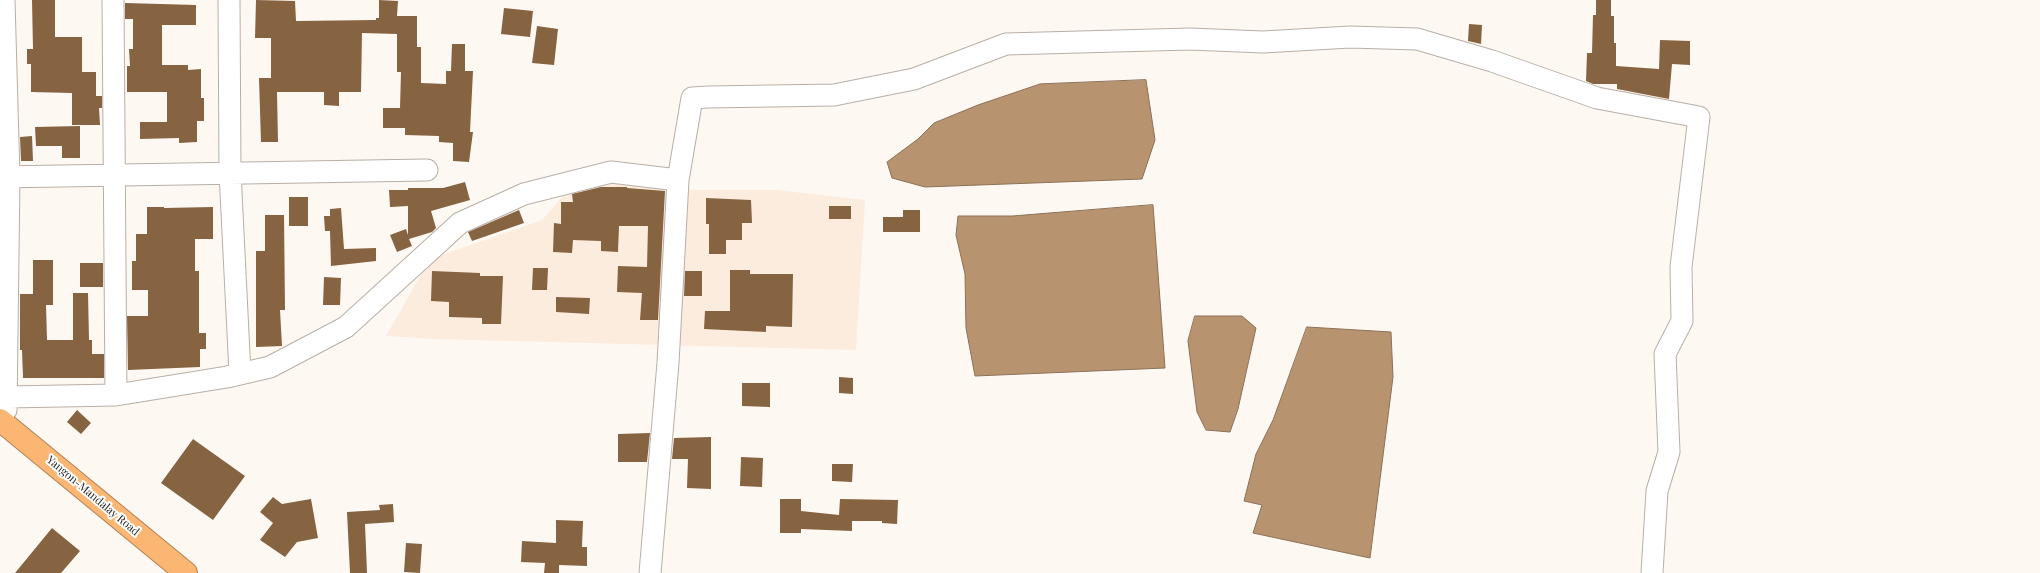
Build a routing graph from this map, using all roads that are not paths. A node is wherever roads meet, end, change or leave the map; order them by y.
1 (4, 0) edge
2 (113, 0) edge
3 (229, 0) edge
4 (427, 170) dead end
5 (230, 172) junction
6 (115, 174) junction
7 (5, 177) edge
8 (678, 180) junction
9 (240, 374) junction
10 (116, 395) junction
11 (6, 397) junction
12 (3, 422) edge
13 (186, 573) edge
14 (650, 573) edge
15 (1652, 573) edge

1 - 7 street
2 - 6 street
3 - 5 street
4 - 5 street
5 - 6 street
5 - 9 street
6 - 7 street
6 - 10 street
7 - 11 street
8 - 9 street
8 - 14 street
8 - 15 street
9 - 10 street
10 - 11 street
11 - 12 street
12 - 13 highway, Yangon-Mandalay Road

